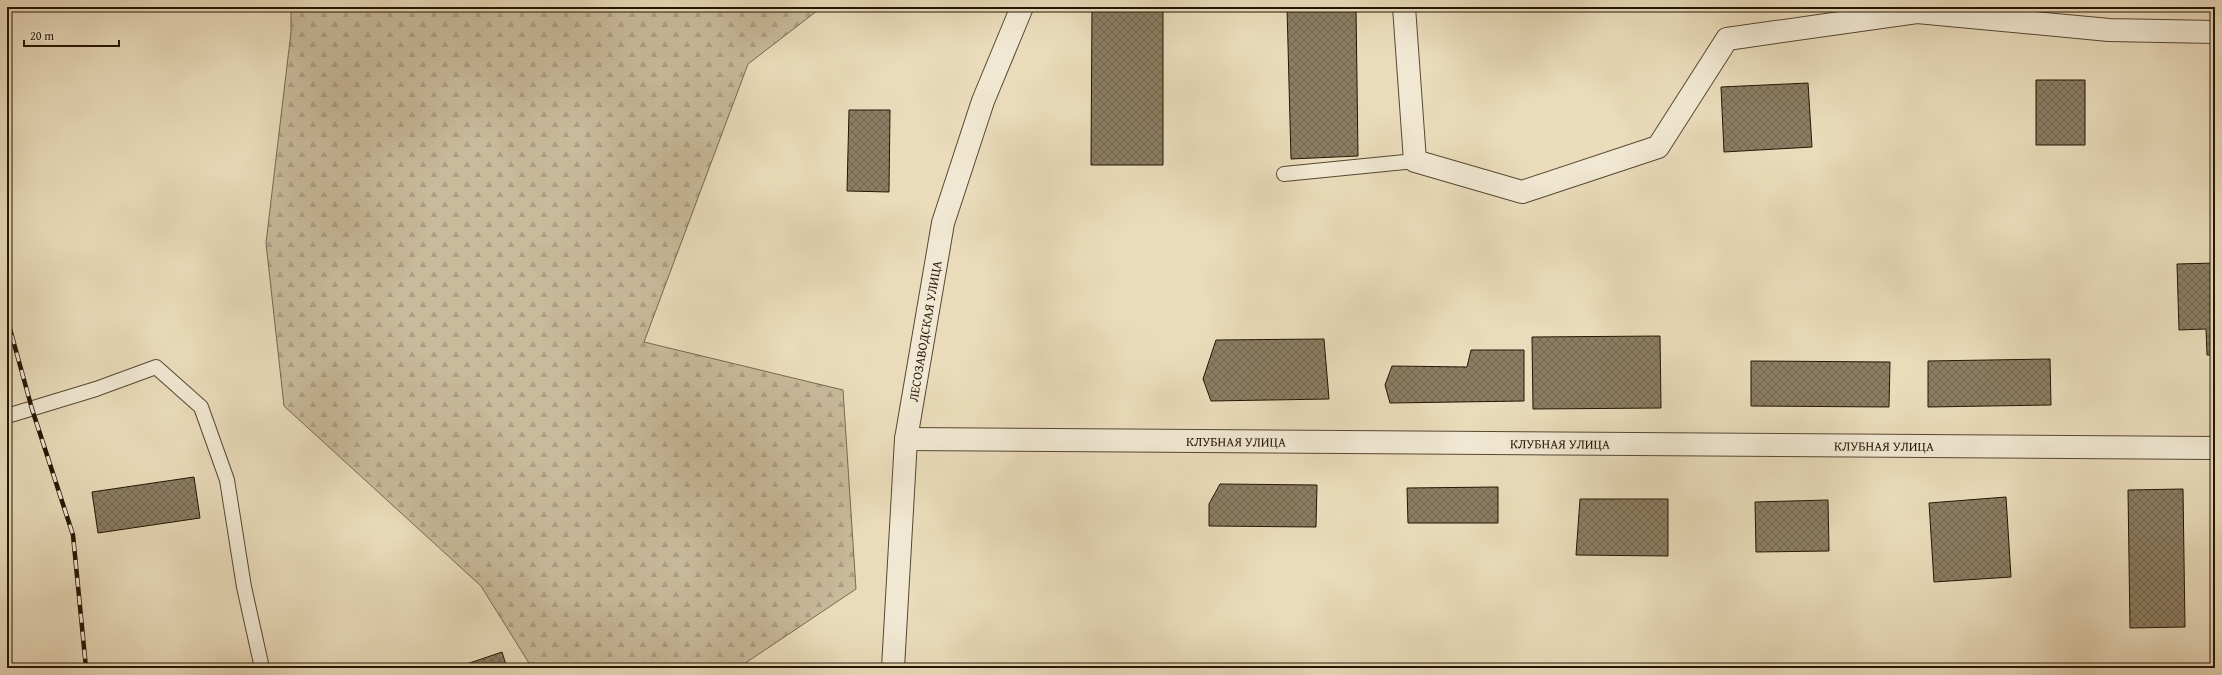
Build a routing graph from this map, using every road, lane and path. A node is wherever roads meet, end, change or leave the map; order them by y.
1 (1022, 7) edge
2 (1404, 7) edge
3 (2215, 32) edge
4 (1415, 161) junction
5 (1284, 174) dead end
6 (7, 416) edge
7 (906, 439) junction
8 (2215, 448) edge
9 (262, 668) edge
10 (894, 668) edge

1 - 7 street, ЛЕСОЗАВОДСКАЯ УЛИЦА
2 - 4 street
3 - 4 street
4 - 5 lane
6 - 9 lane
7 - 8 street, КЛУБНАЯ УЛИЦА
7 - 10 street, ЛЕСОЗАВОДСКАЯ УЛИЦА

